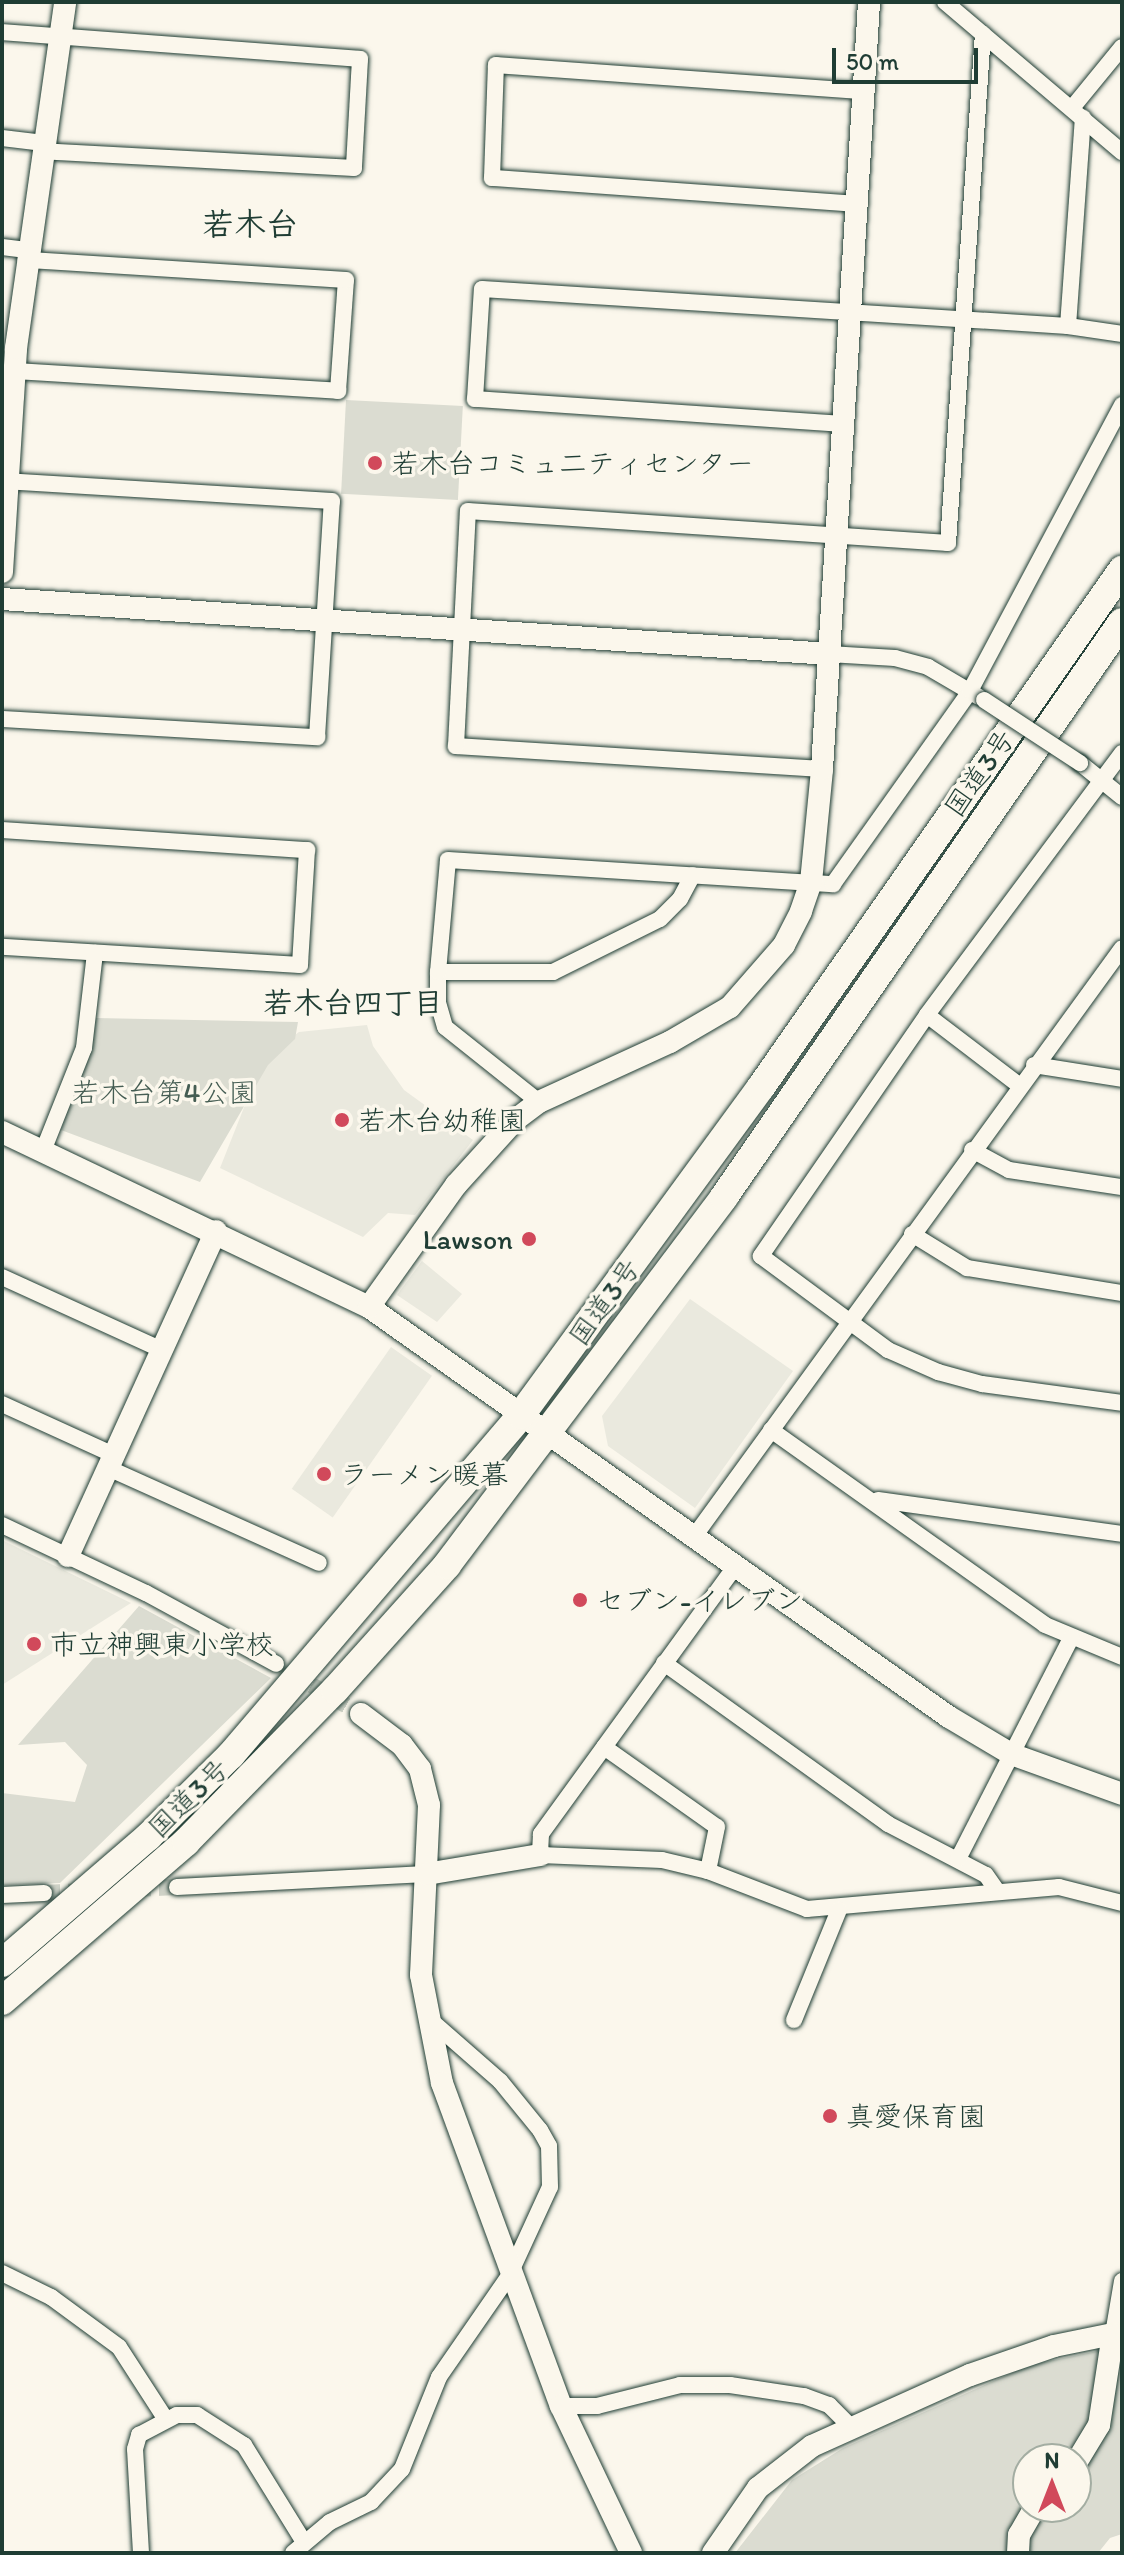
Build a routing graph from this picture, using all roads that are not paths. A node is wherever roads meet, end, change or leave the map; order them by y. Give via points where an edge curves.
1 (65, 2) edge
2 (869, 2) edge
3 (945, 2) edge
4 (2, 32) edge
5 (983, 34) junction
6 (60, 40) junction
7 (1122, 47) edge
8 (863, 91) junction
9 (1077, 113) junction
10 (2, 138) edge
11 (44, 147) junction
12 (1122, 152) edge
13 (857, 204) junction
14 (2, 247) edge
15 (27, 255) junction
16 (850, 313) junction
17 (961, 319) junction
18 (1068, 326) junction
19 (1122, 334) edge
20 (9, 348) edge
21 (15, 371) junction
22 (1122, 405) edge
23 (843, 424) junction
24 (8, 481) junction
25 (836, 537) junction
26 (1122, 570) edge
27 (2, 572) edge
28 (2, 599) edge
29 (324, 619) junction
30 (1122, 622) edge
31 (462, 627) junction
32 (829, 654) junction
33 (977, 695) junction
34 (2, 719) edge
35 (1122, 753) edge
36 (822, 769) junction
37 (1099, 780) junction
38 (1122, 797) edge
39 (2, 830) edge
40 (693, 875) junction
41 (811, 882) junction
42 (2, 947) edge
43 (1122, 948) edge
44 (95, 953) junction
45 (1114, 970) edge
46 (438, 972) junction
47 (927, 1015) junction
48 (1034, 1065) junction
49 (1122, 1079) edge
50 (1019, 1085) junction
51 (539, 1102) junction
52 (2, 1132) edge
53 (972, 1150) junction
54 (43, 1151) junction
55 (1122, 1187) edge
56 (216, 1231) junction
57 (912, 1234) junction
58 (2, 1277) edge
59 (1122, 1293) edge
60 (369, 1307) junction
61 (849, 1321) junction
62 (162, 1350) junction
63 (1122, 1403) edge
64 (2, 1404) edge
65 (521, 1415) junction
66 (771, 1430) junction
67 (549, 1434) junction
68 (111, 1461) junction
69 (874, 1500) junction
70 (2, 1525) edge
71 (696, 1534) junction
72 (1122, 1534) edge
73 (68, 1556) junction
74 (319, 1563) dead end
75 (737, 1564) junction
76 (1071, 1638) junction
77 (1122, 1657) edge
78 (664, 1663) junction
79 (276, 1664) tunnel mouth
80 (361, 1714) tunnel mouth
81 (604, 1747) junction
82 (1011, 1754) junction
83 (1122, 1794) edge
84 (540, 1855) junction
85 (958, 1859) junction
86 (708, 1871) junction
87 (426, 1874) junction
88 (177, 1887) tunnel mouth
89 (997, 1891) junction
90 (44, 1893) tunnel mouth
91 (2, 1895) edge
92 (1122, 1903) edge
93 (839, 1910) junction
94 (2, 1963) edge
95 (2, 2001) edge
96 (426, 2016) junction
97 (794, 2020) dead end
98 (2, 2273) edge
99 (509, 2276) junction
100 (1122, 2281) edge
101 (1118, 2333) edge
102 (561, 2406) junction
103 (165, 2418) junction
104 (851, 2427) junction
105 (1088, 2443) edge
106 (1026, 2523) edge
107 (298, 2548) edge
108 (141, 2553) edge
109 (631, 2553) edge
110 (713, 2553) edge
111 (1018, 2553) edge

1 - 6 street
2 - 8 street
3 - 5 street
4 - 6 street
5 - 9 street
5 - 17 street
6 - 11 street
6 - 11 street via 360,59 354,168
7 - 9 street
8 - 13 street
8 - 13 street via 496,65 492,178
9 - 12 street
9 - 18 street
10 - 11 street
11 - 15 street
13 - 16 street
14 - 15 street
15 - 20 street
15 - 21 street via 346,280 338,391
16 - 17 street
16 - 23 street
16 - 23 street via 482,289 475,399
17 - 18 street
17 - 25 street via 948,543
18 - 19 street
20 - 21 street
21 - 24 street
22 - 33 street
23 - 25 street
24 - 27 street
24 - 29 street via 332,501
25 - 31 street via 468,511
25 - 32 street
26 - 65 highway, 国道3号 via 761,1087
28 - 29 street
29 - 31 street
29 - 34 street via 317,737
30 - 67 highway, 国道3号 via 724,1197
31 - 32 street
31 - 36 street via 456,746
32 - 33 street via 895,658 928,667
32 - 36 street
33 - 37 street, bridge
33 - 41 street via 833,884
35 - 37 street
36 - 41 street
37 - 38 street
37 - 47 street
39 - 44 street via 307,850 300,965
40 - 41 street
40 - 46 street via 660,919 553,972
40 - 46 street via 448,860
41 - 51 street via 784,945 730,1007 670,1042
42 - 44 street
43 - 45 street
44 - 54 street via 84,1048
45 - 48 street
46 - 51 street via 445,1027
47 - 50 street
47 - 61 street via 761,1256
48 - 49 street
48 - 50 street
50 - 53 street
51 - 60 street via 515,1120 456,1185
52 - 54 street
53 - 55 street via 1009,1170
53 - 57 street
54 - 56 street
56 - 60 street
56 - 62 street
57 - 59 street via 967,1268
57 - 61 street
58 - 62 street
60 - 65 street
61 - 63 street via 888,1350 938,1372 982,1384
61 - 66 street
62 - 68 street
64 - 68 street
65 - 67 street
65 - 94 highway, 国道3号 via 231,1755 148,1837
66 - 69 street
66 - 71 street
67 - 71 street
67 - 95 highway, 国道3号 via 447,1565 326,1700 186,1842
68 - 73 street
68 - 74 street
69 - 72 street
69 - 76 street via 1003,1596
70 - 73 street
71 - 75 street
73 - 79 street
75 - 78 street
75 - 82 street via 949,1717
76 - 77 street
76 - 82 street
78 - 81 street
78 - 85 street via 888,1824
80 - 87 street via 402,1745 420,1769 429,1805
81 - 84 street via 541,1834
81 - 86 street via 717,1827
82 - 83 street
82 - 85 street
84 - 86 street via 618,1855
84 - 87 street
85 - 89 street via 986,1875
86 - 93 street via 807,1909
87 - 88 street
87 - 96 street via 420,1933
89 - 92 street via 1059,1887
89 - 93 street
90 - 91 street
93 - 97 street
96 - 99 street via 442,2083
96 - 99 street via 500,2081 549,2146 550,2187
98 - 103 street via 51,2297 119,2347
99 - 102 street
99 - 107 street via 439,2377 402,2469 371,2502
100 - 101 street
101 - 104 street via 1016,2358
101 - 105 street via 1099,2425
102 - 104 street via 625,2401 680,2385 730,2385 804,2396 829,2405
102 - 109 street
103 - 107 street via 197,2415 244,2445
103 - 108 street via 139,2435 135,2449
104 - 110 street via 812,2446 758,2488
106 - 111 street

